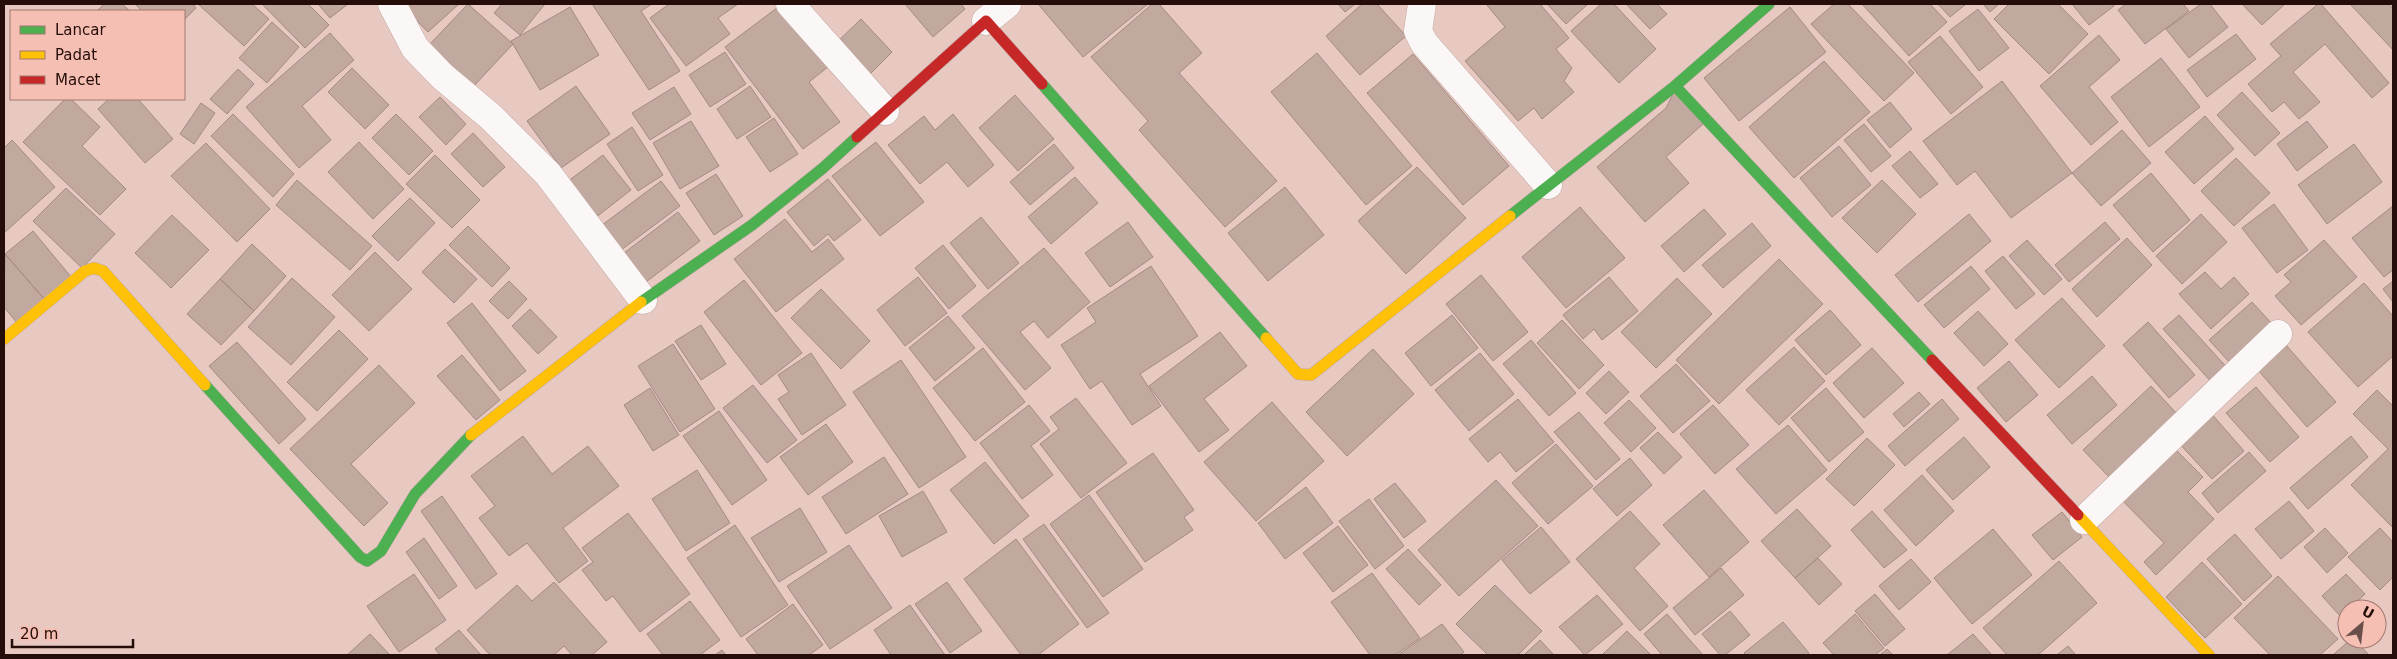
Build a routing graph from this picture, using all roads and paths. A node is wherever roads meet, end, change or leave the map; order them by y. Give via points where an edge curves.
1 (392, 4) edge
2 (790, 4) edge
3 (1007, 4) edge
4 (1422, 4) edge
5 (1769, 4) edge
6 (986, 21) junction
7 (1675, 86) junction
8 (885, 112) junction
9 (1548, 185) junction
10 (643, 300) junction
11 (2278, 334) dead end
12 (4, 338) edge
13 (2084, 520) junction
14 (2209, 655) edge

1 - 10 street via 415,48 548,174
2 - 8 street
3 - 6 street
4 - 9 street via 1418,31 1424,43
5 - 7 street
6 - 8 street
6 - 9 street via 1298,374 1304,376 1311,375
7 - 9 street
7 - 13 street
8 - 10 street via 823,168 752,225
10 - 12 street via 463,441 415,494 381,551 367,560 360,557 103,271 94,268 85,271
11 - 13 street
13 - 14 street

